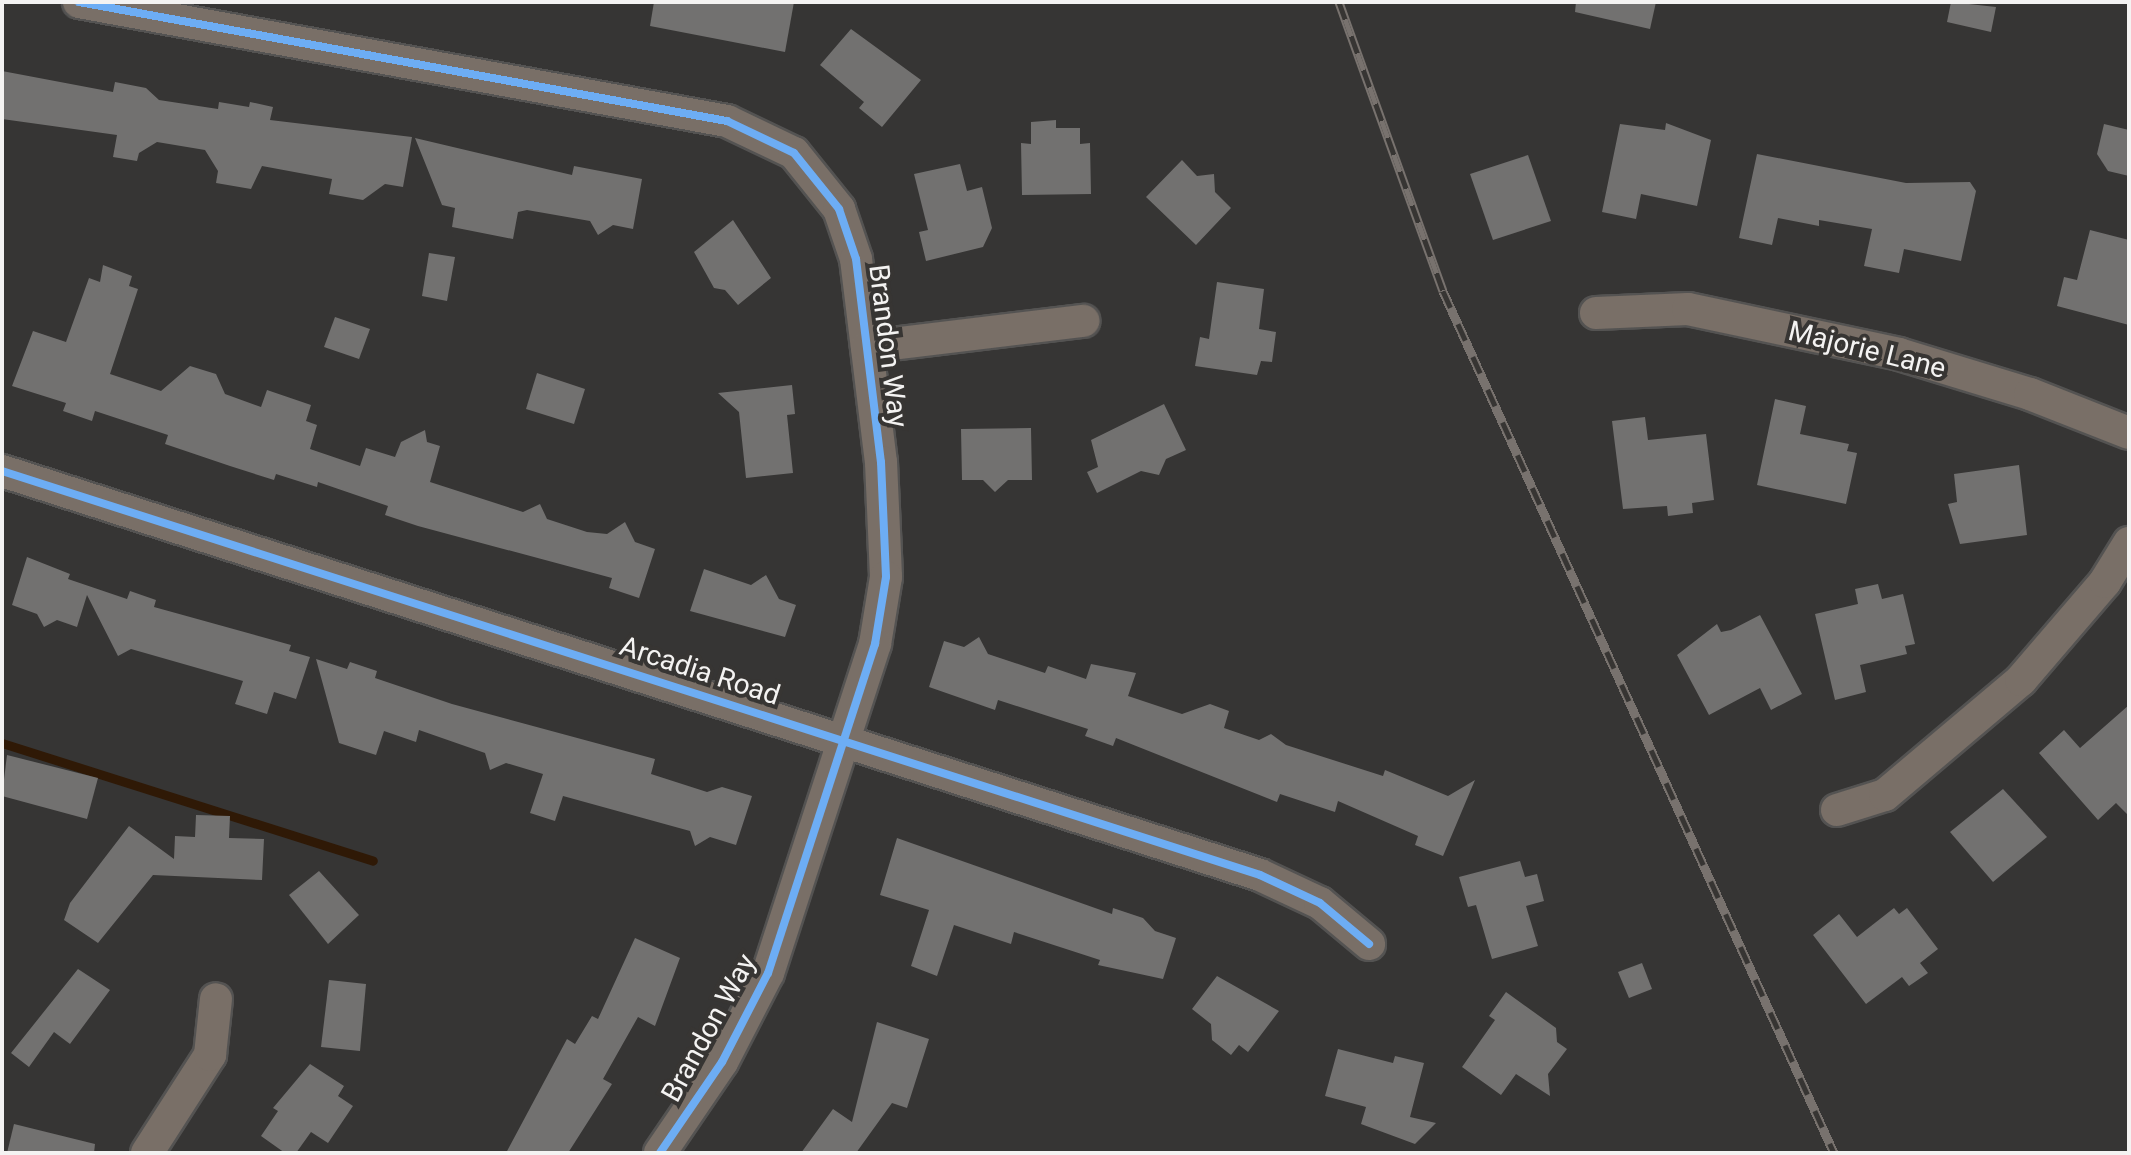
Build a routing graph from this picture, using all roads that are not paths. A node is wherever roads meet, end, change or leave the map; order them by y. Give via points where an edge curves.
1 (79, 2) edge
2 (1596, 313) dead end
3 (1083, 321) dead end
4 (867, 347) junction
5 (2129, 433) edge
6 (2, 471) edge
7 (2129, 543) edge
8 (847, 741) junction
9 (1837, 810) dead end
10 (1369, 944) dead end
11 (216, 999) dead end
12 (147, 1153) edge
13 (660, 1153) edge

1 - 4 street, Brandon Way via 761,132 794,153 839,209 856,259
2 - 5 street, Majorie Lane via 1688,309 1899,354 2030,394
3 - 4 street
4 - 8 street, Brandon Way via 886,577 875,644
6 - 8 street, Arcadia Road
7 - 9 street via 2105,582 2021,680 1885,795
8 - 10 street, Arcadia Road via 1260,875 1320,903
8 - 13 street, Brandon Way via 768,973 722,1062
11 - 12 street via 210,1055

